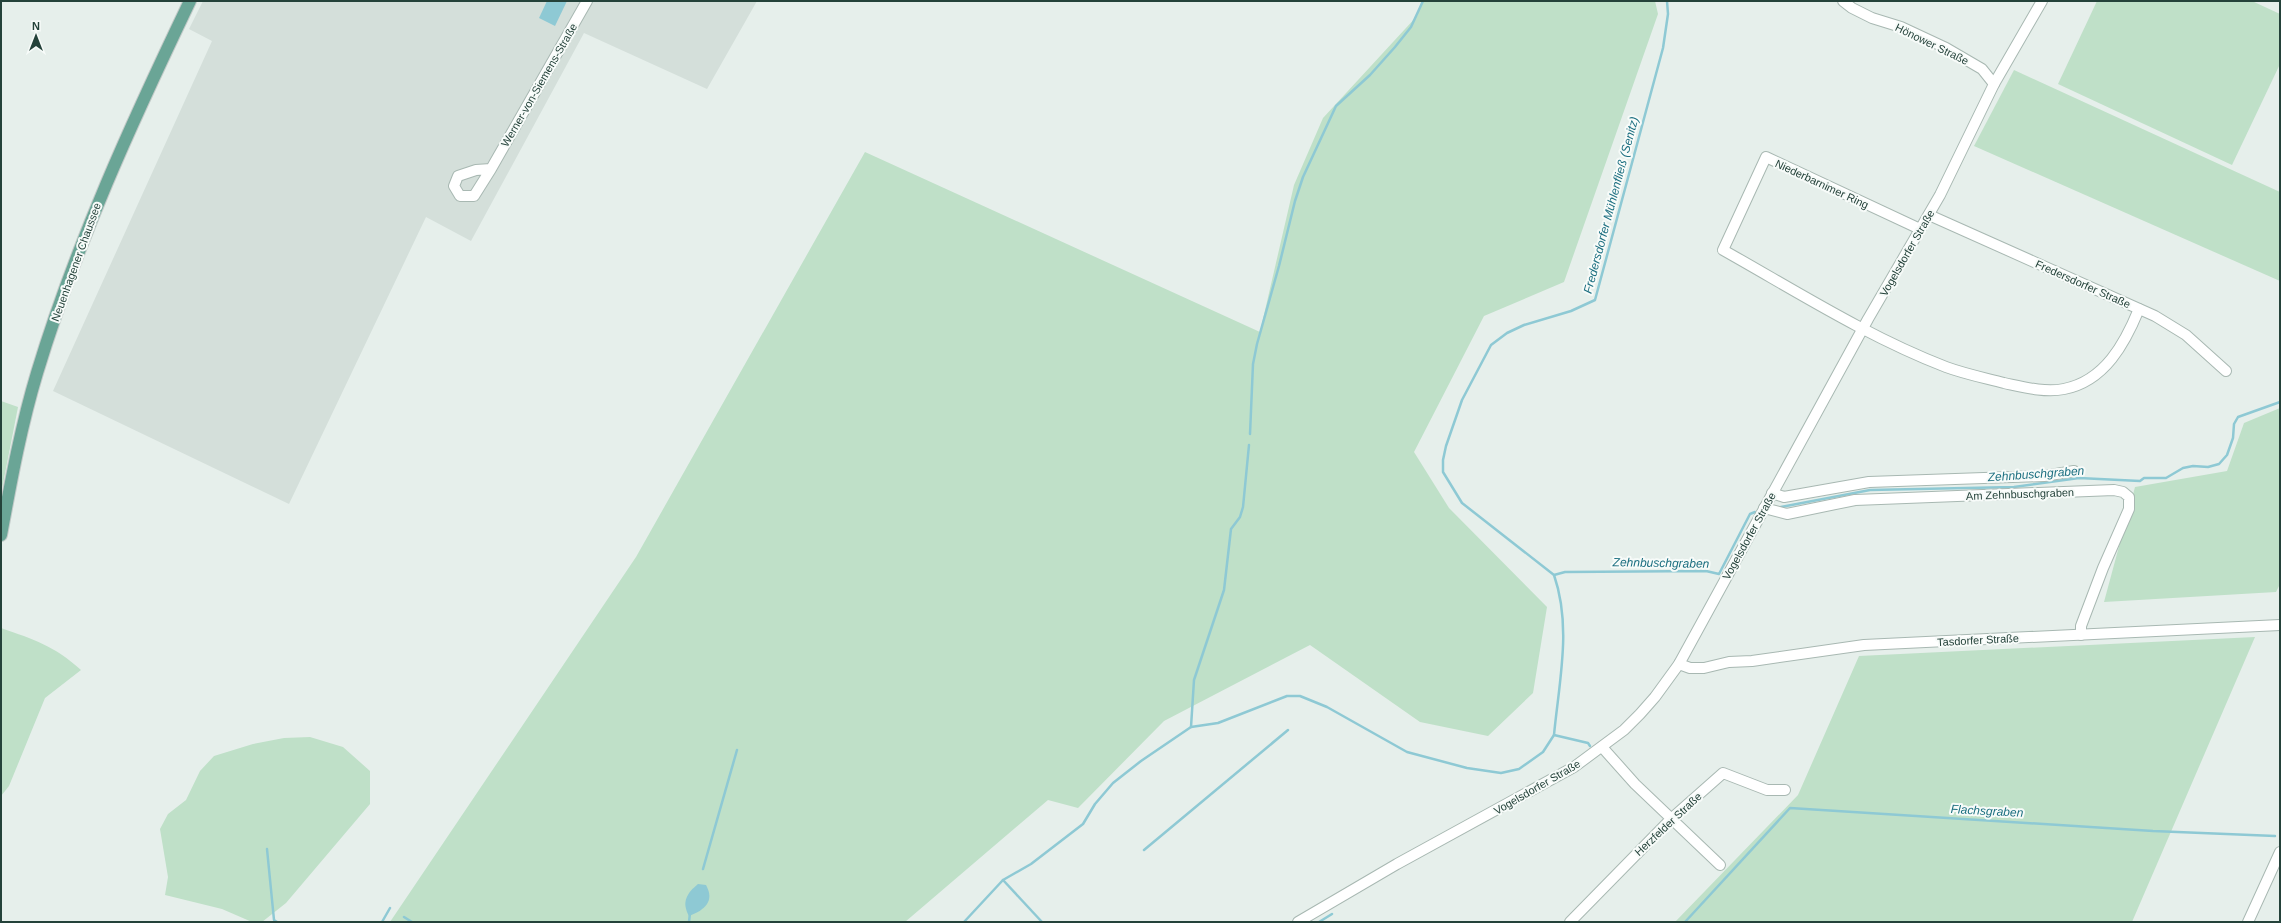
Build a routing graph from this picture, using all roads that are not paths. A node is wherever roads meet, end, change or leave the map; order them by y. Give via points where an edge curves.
1 (190, 1) edge
2 (587, 1) edge
3 (1843, 1) edge
4 (2042, 1) edge
5 (1994, 84) junction
6 (491, 169) dead end
7 (1929, 215) junction
8 (1920, 230) junction
9 (2139, 309) junction
10 (1864, 328) junction
11 (2226, 371) dead end
12 (2074, 472) dead end
13 (1772, 493) junction
14 (1764, 508) junction
15 (1, 535) edge
16 (2280, 625) edge
17 (2081, 635) junction
18 (1679, 664) junction
19 (1602, 747) junction
20 (1785, 790) dead end
21 (1671, 820) junction
22 (2280, 852) edge
23 (1720, 865) dead end
24 (1298, 922) edge
25 (1570, 922) edge
26 (2248, 922) edge

1 - 15 main road, Neuenhagener Chaussee via 118,154 86,232 37,373 22,430
2 - 6 street, Werner-von-Siemens-Straße
3 - 5 street, Hönower Straße via 1872,18 1901,27 1946,48 1982,69
4 - 5 street, Vogelsdorfer Straße
5 - 7 street, Vogelsdorfer Straße
7 - 8 street, Vogelsdorfer Straße
7 - 9 street, Fredersdorfer Straße
8 - 10 street, Vogelsdorfer Straße
8 - 10 street, Niederbarnimer Ring via 1766,158 1724,250
9 - 10 street via 2126,339 2111,361 2083,382 2064,390 2031,389 1968,374 1920,355
9 - 11 street, Fredersdorfer Straße via 2186,335
10 - 13 street, Vogelsdorfer Straße
12 - 13 street, Am Zehnbuschgraben via 2036,476 1868,482 1784,497
13 - 14 street, Vogelsdorfer Straße
14 - 17 street, Am Zehnbuschgraben via 1787,514 1855,500 2114,490 2123,492 2129,497 2129,509 2103,568 2081,626
14 - 18 street, Vogelsdorfer Straße
16 - 17 street, Tasdorfer Straße
17 - 18 street, Tasdorfer Straße via 1864,645 1729,662 1704,668 1690,668
18 - 19 street, Vogelsdorfer Straße via 1640,714
19 - 21 street
19 - 24 street, Vogelsdorfer Straße via 1555,778 1397,864
20 - 21 street, Herzfelder Straße via 1767,790 1723,774
21 - 23 street
21 - 25 street, Herzfelder Straße
22 - 26 street

